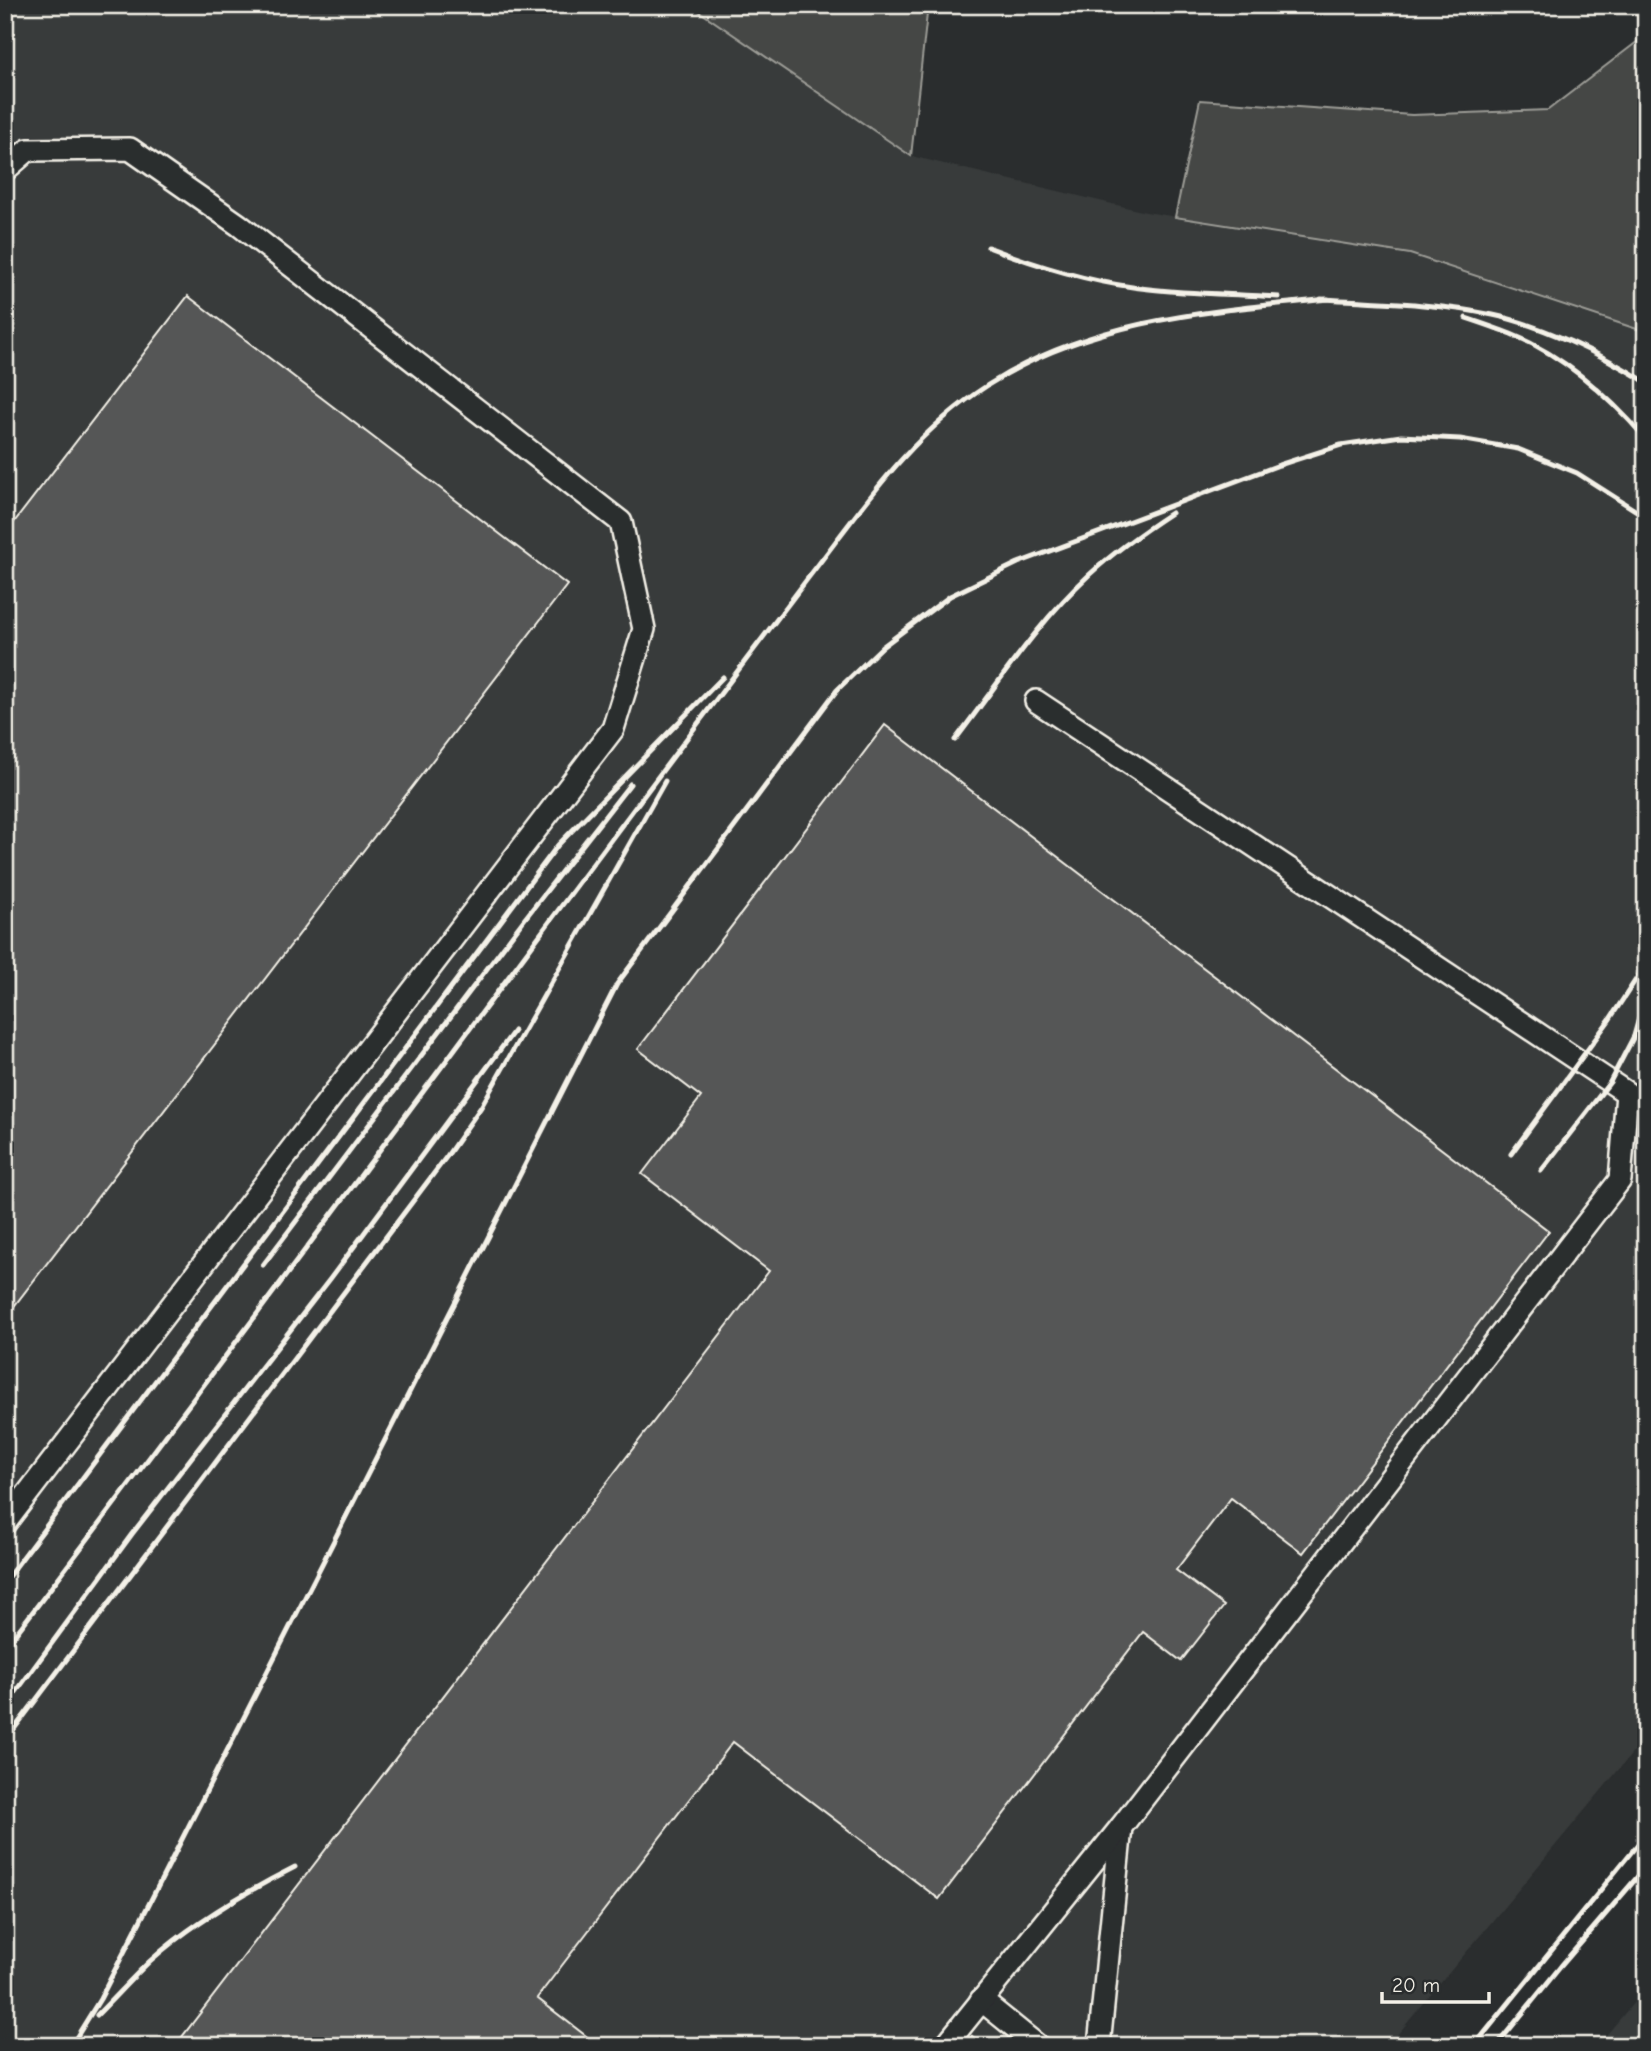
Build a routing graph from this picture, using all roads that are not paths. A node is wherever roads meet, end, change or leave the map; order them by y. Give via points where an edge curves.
1 (5, 170) edge
2 (1036, 701) dead end
3 (5, 1523) edge
4 (1121, 1827) junction
5 (981, 2000) junction
6 (946, 2046) edge
7 (1038, 2046) edge
8 (1099, 2046) edge

1 - 3 lane via 28,150 130,149 239,225 621,522 644,629 613,729
2 - 4 lane via 1627,1093 1620,1180
4 - 5 lane
4 - 8 lane
5 - 6 lane
5 - 7 lane

